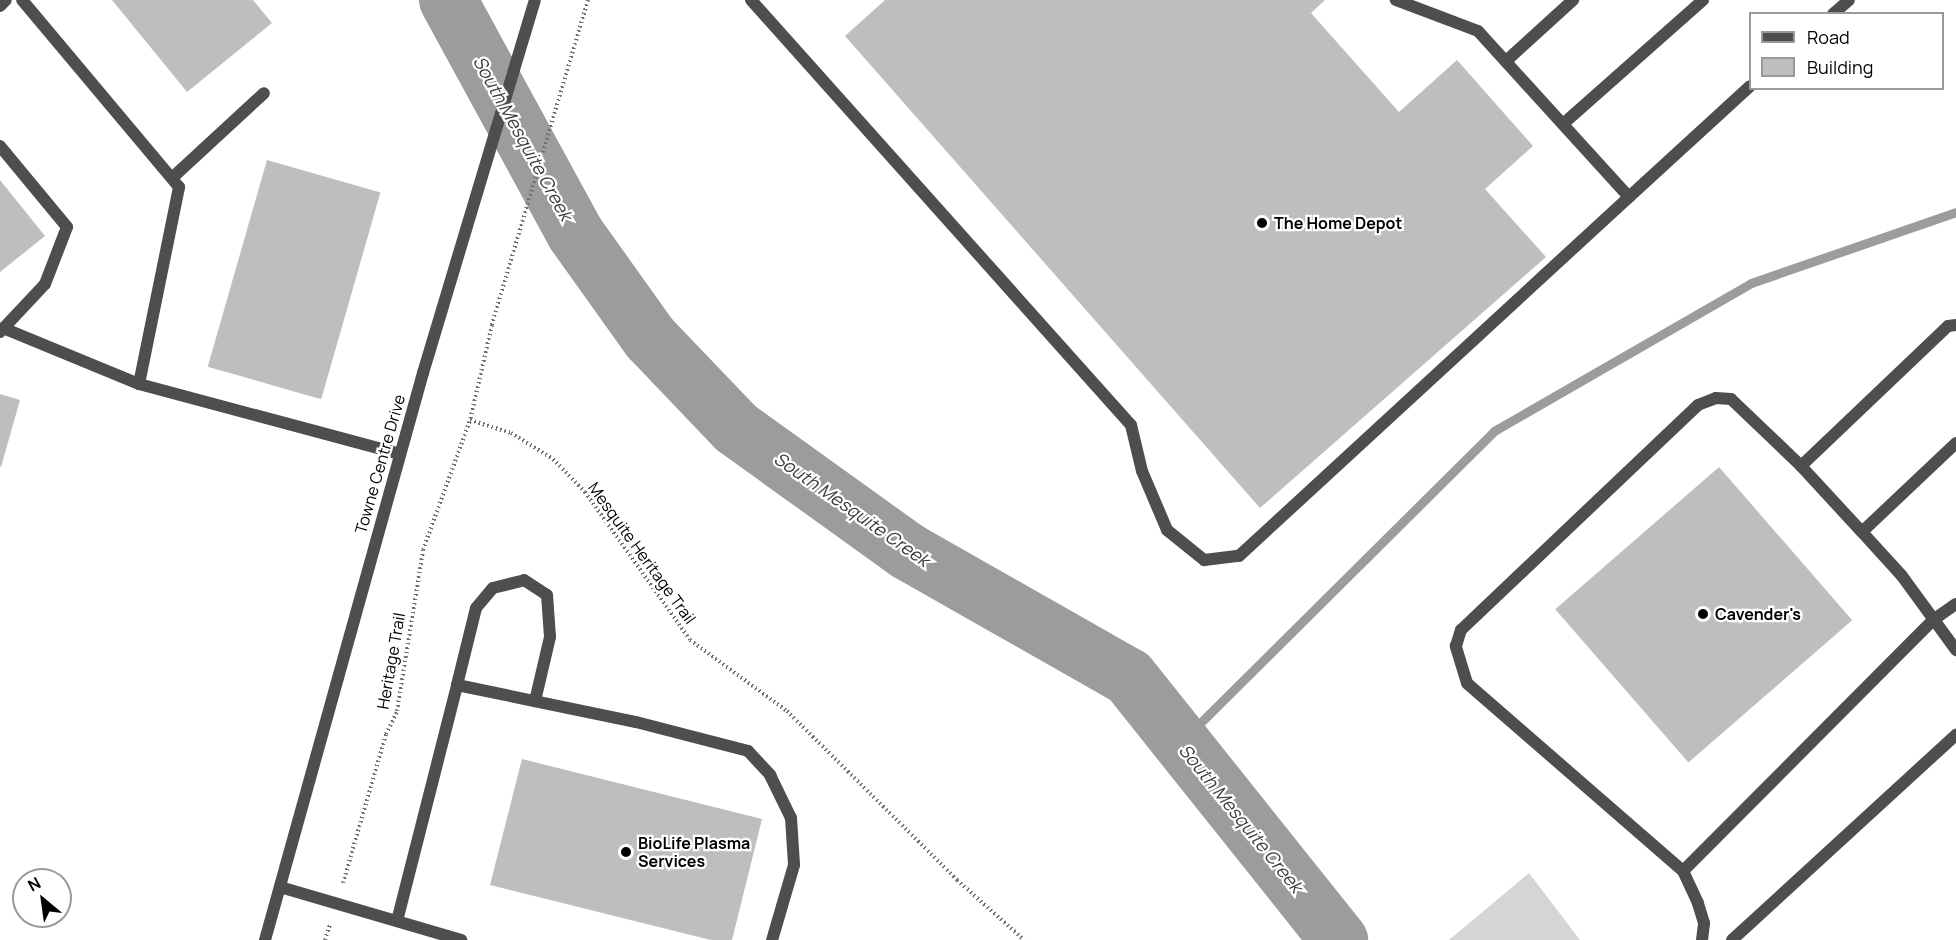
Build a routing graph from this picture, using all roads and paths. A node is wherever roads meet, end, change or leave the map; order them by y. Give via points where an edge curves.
1 (6, 0) edge
2 (22, 0) edge
3 (535, 0) edge
4 (588, 0) edge
5 (751, 0) edge
6 (1396, 0) edge
7 (1573, 0) edge
8 (1703, 0) edge
9 (1849, 0) edge
10 (0, 6) edge
11 (1835, 12) edge
12 (1506, 61) junction
13 (1749, 87) edge
14 (264, 93) dead end
15 (1563, 124) junction
16 (0, 146) edge
17 (172, 177) junction
18 (1629, 197) junction
19 (1956, 325) edge
20 (2, 330) edge
21 (139, 384) junction
22 (470, 420) junction
23 (1956, 443) edge
24 (400, 454) junction
25 (1801, 466) junction
26 (1862, 532) junction
27 (1956, 604) edge
28 (1933, 620) junction
29 (1956, 650) edge
30 (456, 685) junction
31 (535, 701) junction
32 (1956, 735) edge
33 (1683, 871) junction
34 (280, 887) junction
35 (337, 904) junction
36 (397, 921) junction
37 (265, 940) edge
38 (325, 940) edge
39 (461, 940) edge
40 (772, 940) edge
41 (1024, 940) edge
42 (1702, 940) edge
43 (1732, 940) edge

1 - 10 street
2 - 17 street
3 - 24 street, Towne Centre Drive
4 - 22 path via 492,325
5 - 18 street via 1131,425 1142,471 1167,530 1204,560 1239,556
6 - 12 street via 1478,31
7 - 12 street
8 - 15 street
9 - 11 street
12 - 15 street
13 - 18 street
14 - 17 street
15 - 18 street
16 - 20 street via 67,227 45,284
17 - 21 street via 179,187
19 - 25 street via 1948,326
20 - 21 street
21 - 24 street
22 - 35 path, Heritage Trail via 423,550 397,711 386,734
22 - 41 path, Mesquite Heritage Trail via 511,433 554,459 585,492 690,640 787,711 957,880
23 - 26 street
24 - 34 street, Towne Centre Drive
25 - 26 street
25 - 33 street via 1731,399 1716,398 1698,405 1461,630 1456,646 1458,666 1467,682
26 - 28 street via 1902,576
27 - 28 street
28 - 29 street
28 - 33 street
30 - 31 street
30 - 31 street via 476,608 494,588 524,580 547,595 550,637
30 - 36 street
31 - 40 street via 748,751 771,775 791,818 794,865
32 - 43 street
33 - 42 street via 1704,923
34 - 35 street
34 - 37 street, Towne Centre Drive
35 - 36 street
35 - 38 path, Heritage Trail
36 - 39 street

